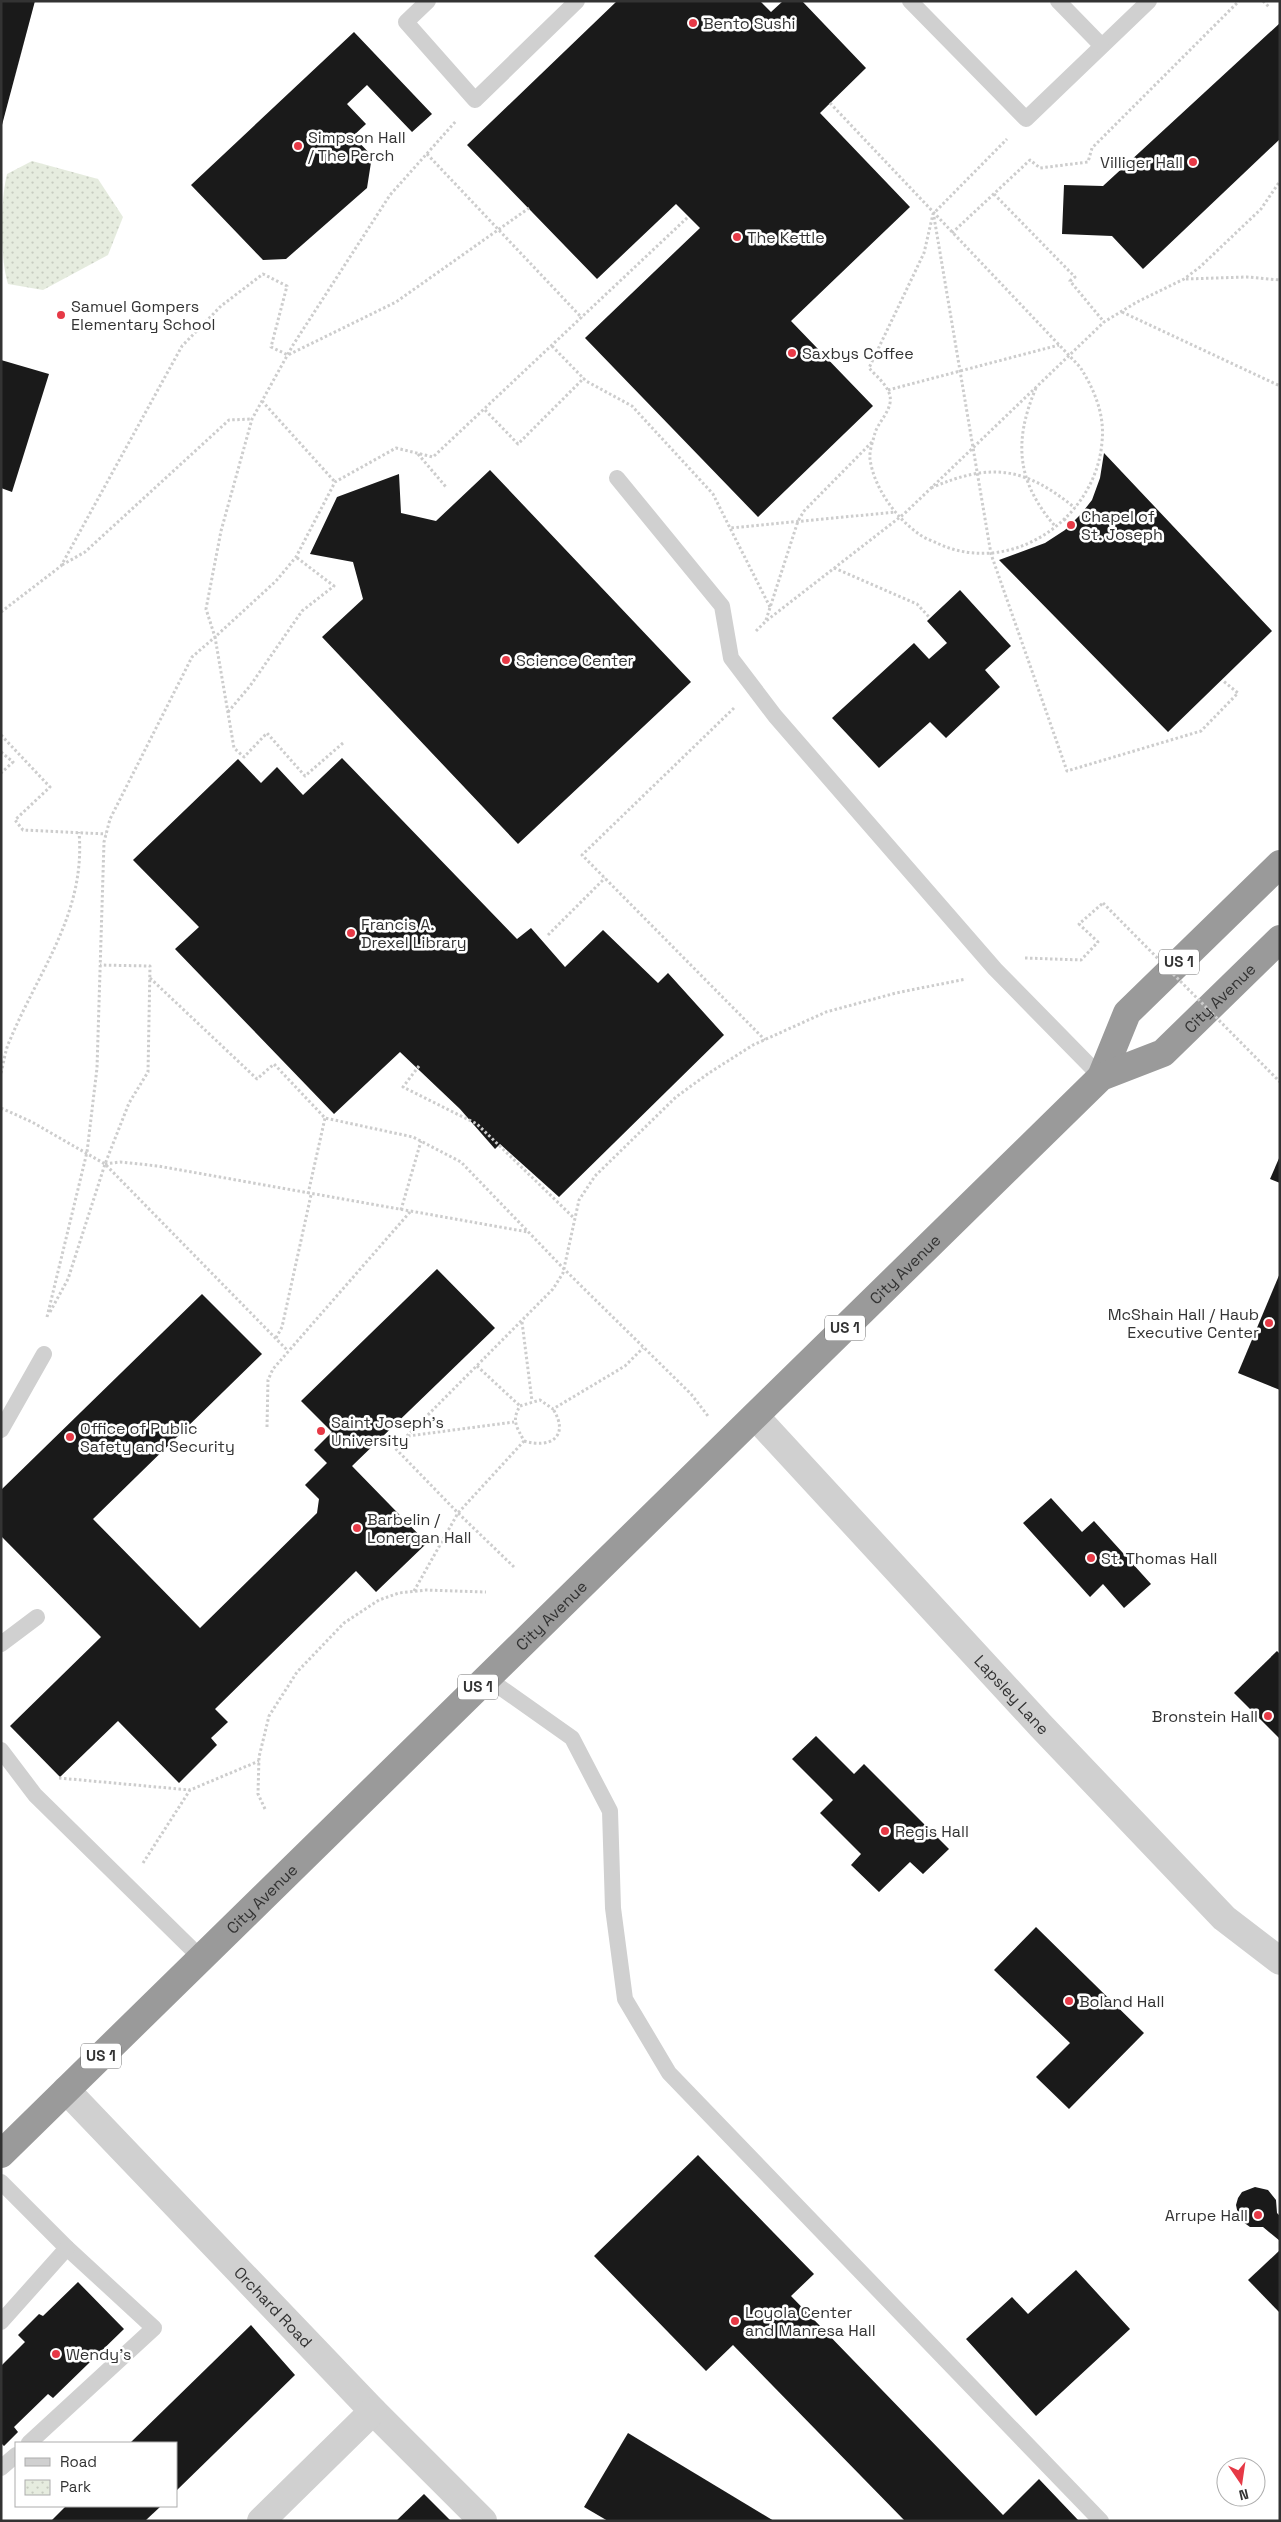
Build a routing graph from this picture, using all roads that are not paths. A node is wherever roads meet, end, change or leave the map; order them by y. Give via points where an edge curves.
1 (428, 1) edge
2 (577, 1) edge
3 (910, 1) edge
4 (1058, 1) edge
5 (1149, 1) edge
6 (1101, 45) junction
7 (617, 478) dead end
8 (1280, 864) edge
9 (1280, 939) edge
10 (1101, 1077) junction
11 (44, 1354) road end
12 (755, 1416) junction
13 (1, 1430) edge
14 (37, 1617) dead end
15 (1, 1644) edge
16 (487, 1678) junction
17 (1, 1750) edge
18 (201, 1958) junction
19 (1280, 1961) edge
20 (66, 2090) junction
21 (1, 2154) edge
22 (1, 2182) edge
23 (67, 2248) junction
24 (1, 2322) edge
25 (373, 2411) junction
26 (30, 2442) edge
27 (15, 2456) edge
28 (1, 2468) edge
29 (261, 2521) edge
30 (483, 2521) edge
31 (1101, 2521) edge

1 - 2 lane via 406,22 475,100
3 - 6 lane via 1026,119
4 - 6 lane
5 - 6 lane
7 - 10 lane via 722,606 731,658 775,716 995,969
8 - 10 highway, City Avenue / US 1 via 1127,1013
9 - 10 highway, City Avenue / US 1 via 1163,1053
10 - 12 highway, City Avenue / US 1
11 - 13 lane
12 - 16 highway, City Avenue / US 1
12 - 19 street, Lapsley Lane via 1041,1726 1224,1918
14 - 15 lane
16 - 18 highway, City Avenue / US 1
16 - 31 lane via 572,1738 610,1811 613,1908 625,1999 669,2073
17 - 18 lane via 35,1795
18 - 20 highway, City Avenue / US 1
20 - 21 highway, City Avenue / US 1
20 - 25 street, Orchard Road
22 - 23 lane
23 - 24 lane
23 - 26 lane via 154,2328
25 - 29 street
25 - 30 street, Orchard Road
27 - 28 lane

